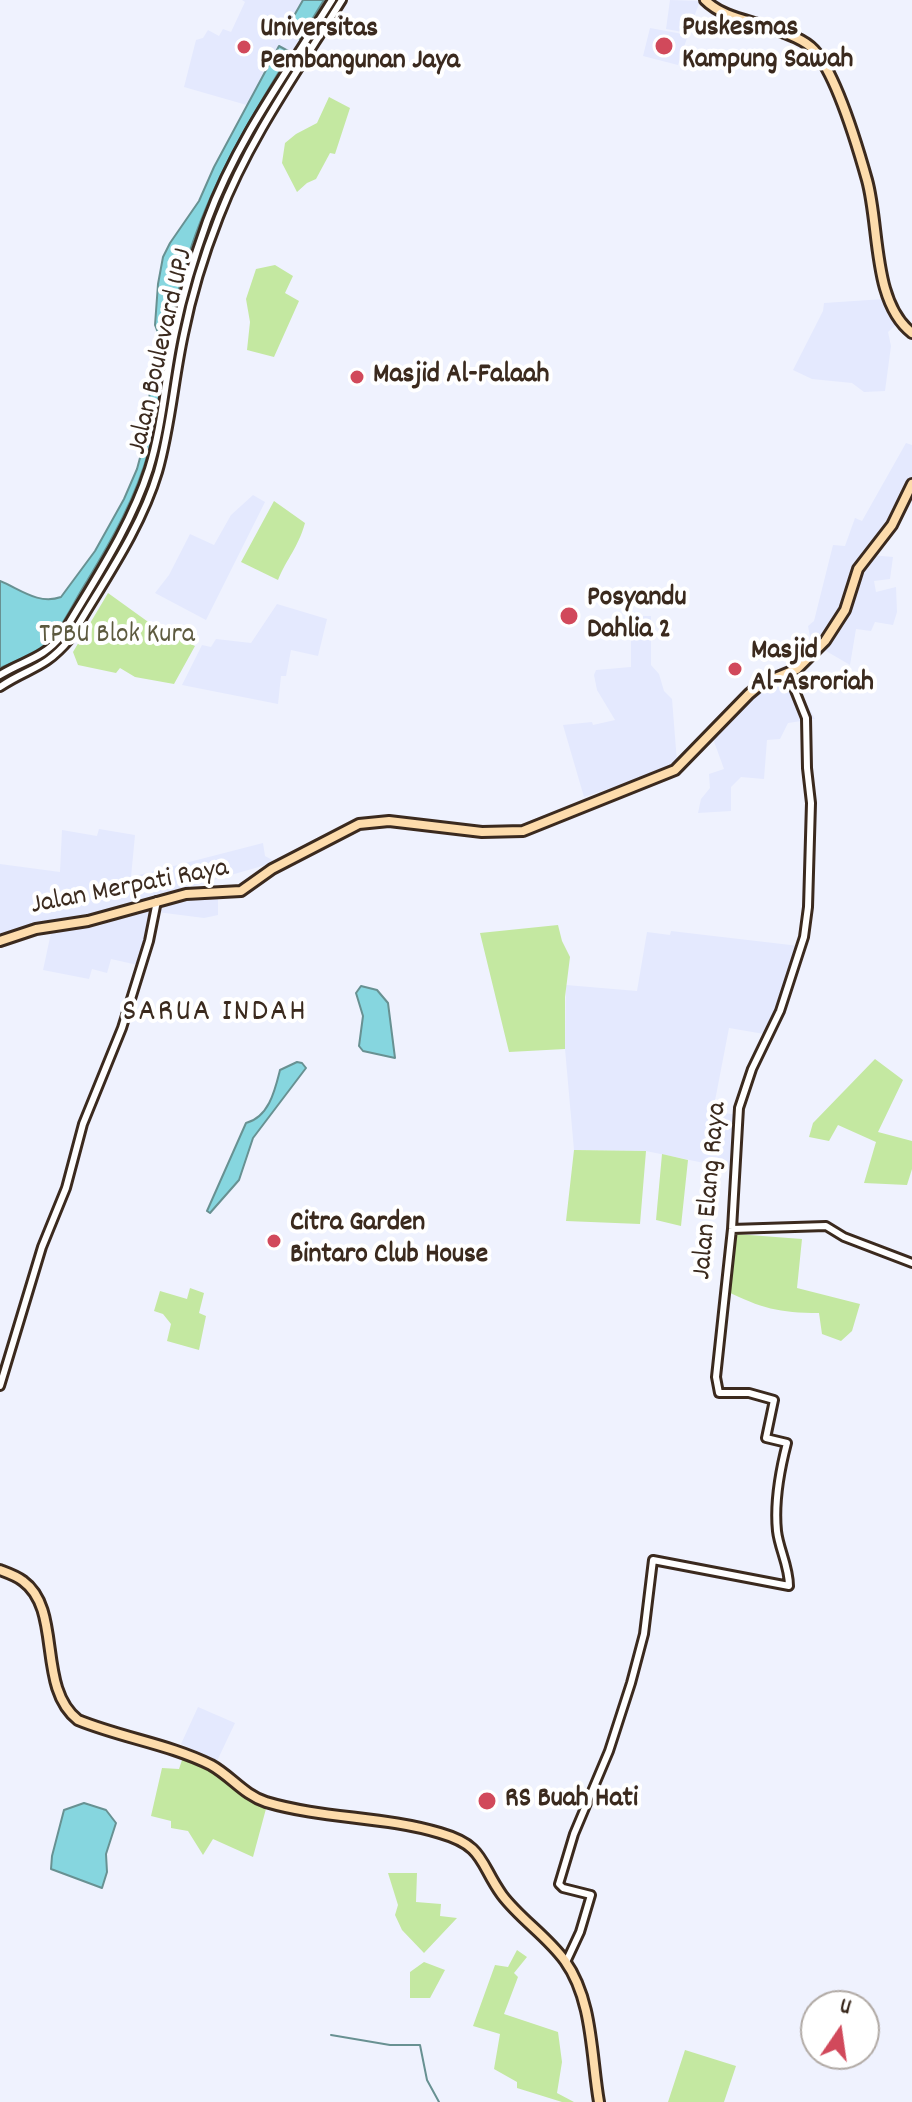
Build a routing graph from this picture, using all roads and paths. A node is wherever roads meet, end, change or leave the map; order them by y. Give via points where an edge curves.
1 (332, 0) edge
2 (342, 0) edge
3 (705, 0) edge
4 (303, 54) junction
5 (912, 333) edge
6 (912, 484) edge
7 (788, 673) junction
8 (0, 675) edge
9 (0, 687) edge
10 (157, 901) junction
11 (0, 941) edge
12 (732, 1229) junction
13 (912, 1263) edge
14 (0, 1386) edge
15 (0, 1570) edge
16 (566, 1962) junction
17 (599, 2102) edge

1 - 4 street, Jalan Boulevard UPJ
2 - 4 street, Jalan Boulevard UPJ
3 - 5 main road via 815,51 866,176 886,295 895,317
4 - 8 street, Jalan Boulevard UPJ via 250,129 209,218 184,295 157,441 138,498 62,635 41,656
4 - 9 street, Jalan Boulevard UPJ via 219,219 192,297 158,473 134,529 58,654
6 - 7 main road, Jalan Merpati Raya via 892,525 858,569 845,610 825,641
7 - 10 main road, Jalan Merpati Raya via 749,694 675,770 538,826 482,832 389,821 359,824 241,891
7 - 12 street, Jalan Elang Raya via 806,718 811,803 807,911 804,940 780,1011 742,1095
10 - 11 main road, Jalan Merpati Raya
10 - 14 street via 122,1028 83,1124
12 - 13 street via 826,1226
12 - 16 street, Jalan Elang Raya via 716,1377 719,1393 774,1400 766,1438 787,1443 777,1531 789,1586 653,1560 644,1634 631,1683 559,1884 591,1895
15 - 16 main road via 22,1580 38,1599 56,1686 76,1719 213,1766 262,1800 463,1841 477,1852 504,1897
16 - 17 main road via 584,2002

